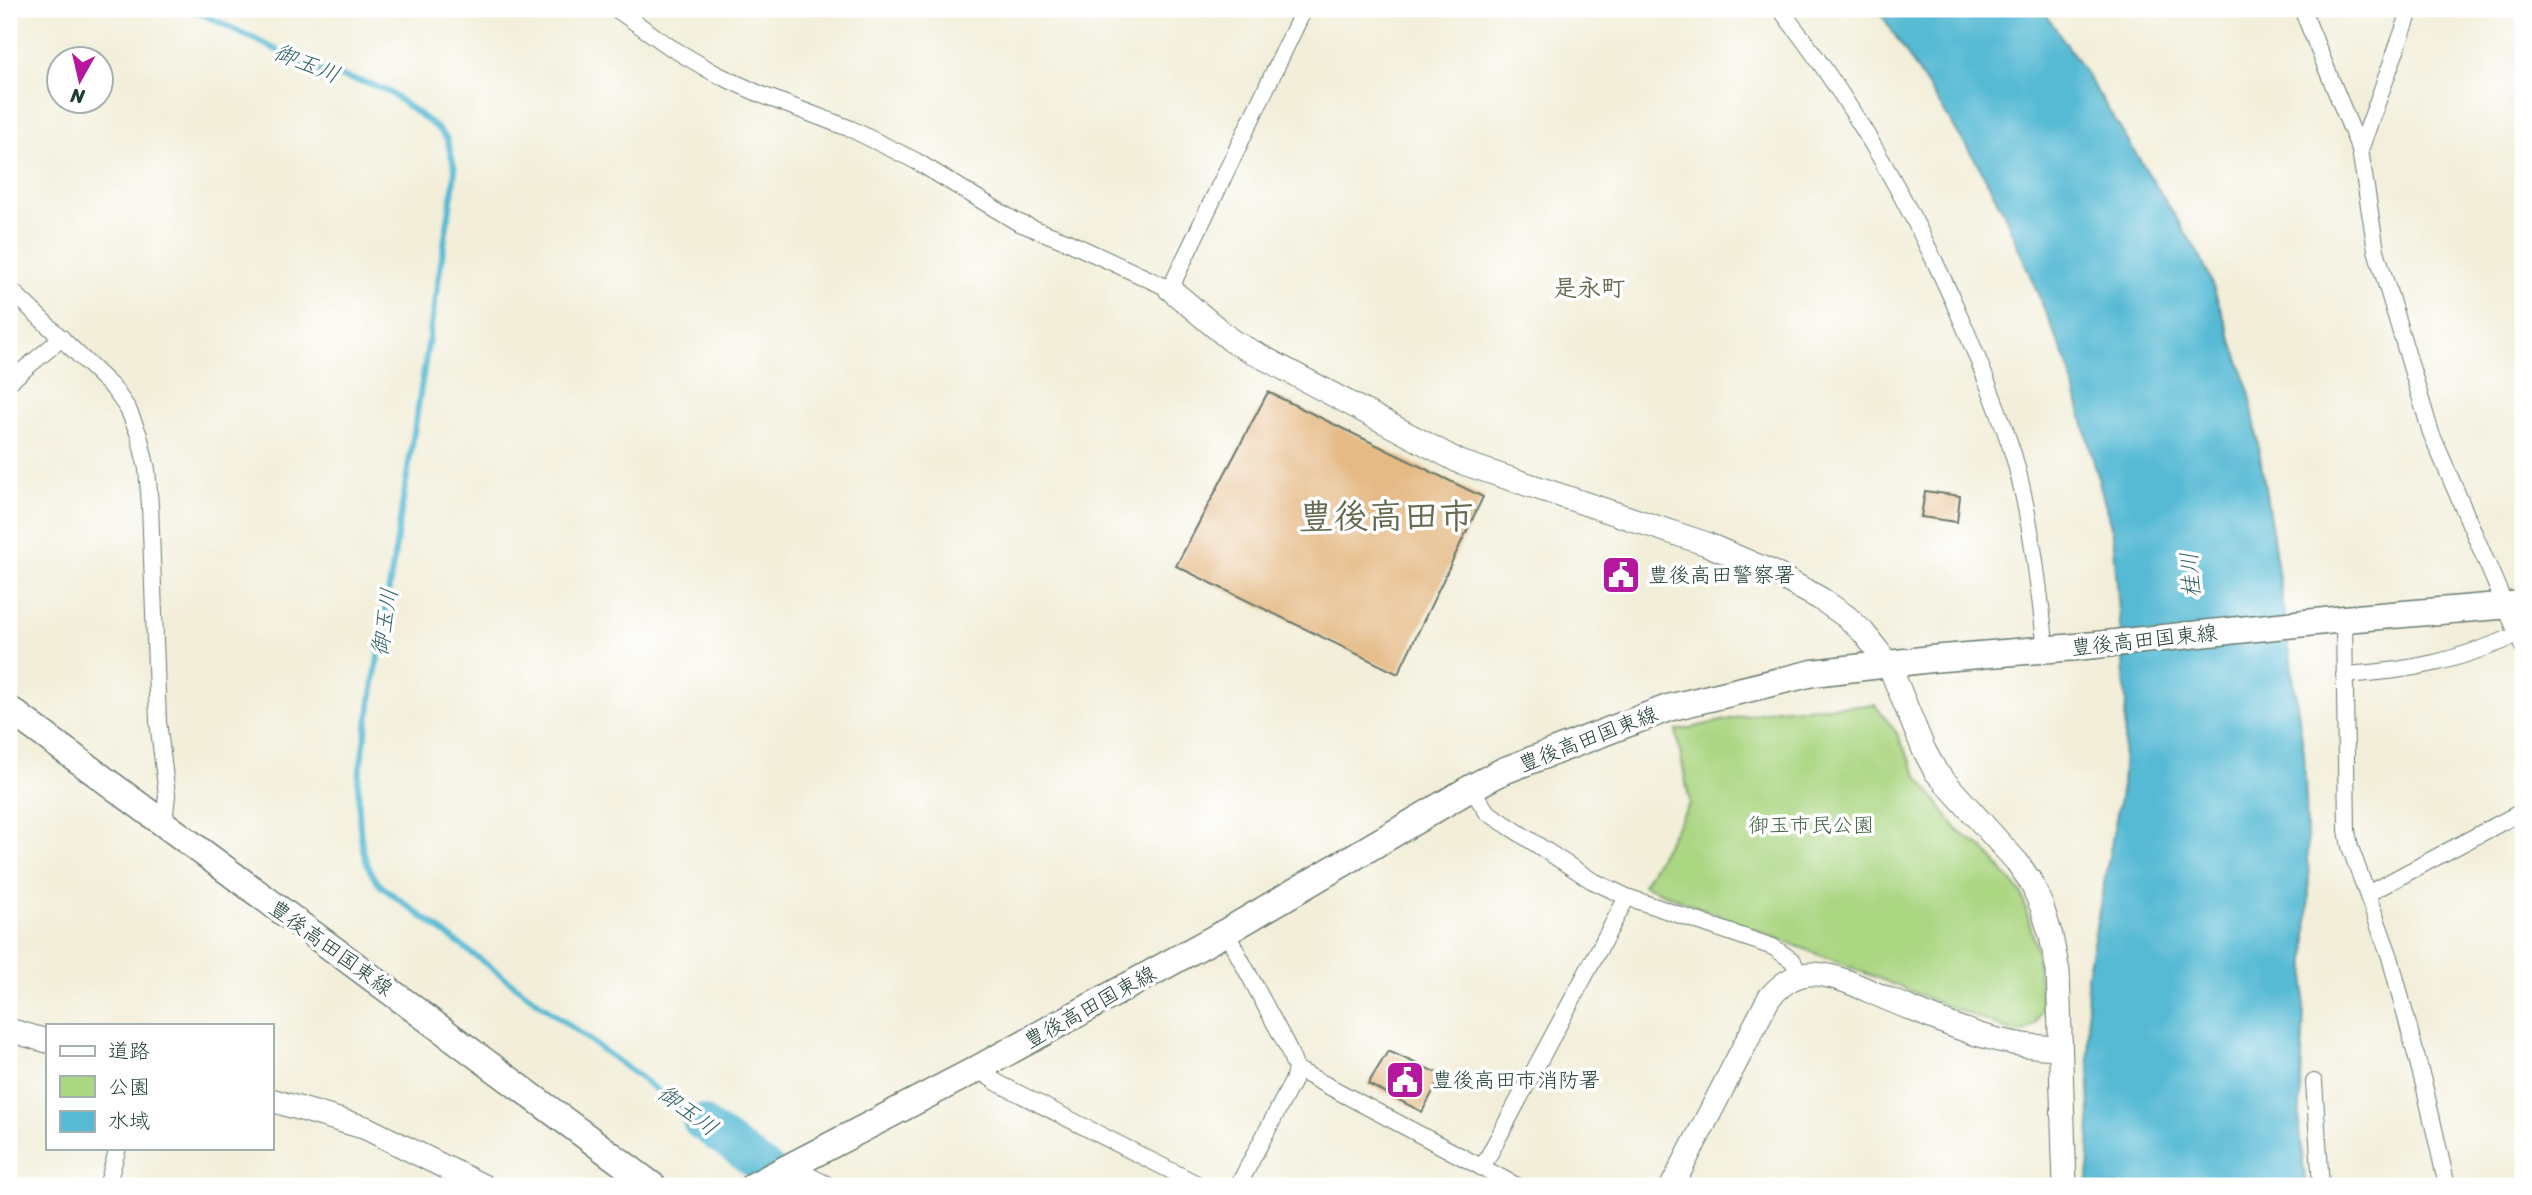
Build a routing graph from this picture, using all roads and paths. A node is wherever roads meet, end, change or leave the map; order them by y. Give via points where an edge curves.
1 (616, 9) edge
2 (1304, 9) edge
3 (1780, 9) edge
4 (2302, 9) edge
5 (2411, 9) edge
6 (2360, 150) junction
7 (9, 288) edge
8 (1170, 289) junction
9 (62, 338) junction
10 (9, 382) edge
11 (2514, 605) edge
12 (2344, 619) junction
13 (2521, 641) edge
14 (2046, 650) junction
15 (1889, 665) junction
16 (2344, 675) junction
17 (9, 709) edge
18 (1471, 788) junction
19 (2523, 811) edge
20 (164, 824) junction
21 (2369, 893) junction
22 (1627, 897) junction
23 (1226, 932) junction
24 (1799, 975) junction
25 (9, 1030) edge
26 (46, 1041) edge
27 (2059, 1048) junction
28 (976, 1069) junction
29 (1296, 1069) junction
30 (2314, 1082) dead end
31 (273, 1101) edge
32 (117, 1150) edge
33 (790, 1168) junction
34 (1482, 1168) junction
35 (759, 1184) edge
36 (107, 1186) edge
37 (483, 1186) edge
38 (653, 1186) edge
39 (830, 1186) edge
40 (1201, 1186) edge
41 (1238, 1186) edge
42 (1517, 1186) edge
43 (1672, 1186) edge
44 (2065, 1186) edge
45 (2321, 1186) edge
46 (2447, 1186) edge

1 - 8 street via 716,74 851,129 916,161 1017,222
2 - 8 street
3 - 14 street via 1837,87 1918,223 1992,391 2014,460 2036,565
4 - 6 street
5 - 6 street
6 - 11 street via 2376,250 2431,433
7 - 9 street
8 - 15 street via 1232,341 1460,462 1704,543 1781,577 1847,617
9 - 10 street
9 - 20 street via 128,409 147,469
11 - 12 main road, 豊後高田国東線
11 - 13 street
12 - 14 main road, 豊後高田国東線
12 - 16 street
13 - 16 street via 2446,662
14 - 15 main road, 豊後高田国東線
15 - 18 main road, 豊後高田国東線 via 1813,673 1668,708 1503,771
15 - 27 street via 1936,772 2031,882 2058,971
16 - 21 street via 2347,830 2354,861
17 - 20 main road, 豊後高田国東線
18 - 22 street via 1487,812 1591,880
18 - 23 main road, 豊後高田国東線
19 - 21 street
20 - 38 main road, 豊後高田国東線
21 - 46 street via 2405,1009
22 - 24 street via 1773,947 1793,961
22 - 34 street
23 - 28 main road, 豊後高田国東線
23 - 29 street
24 - 27 street via 1840,979 2002,1043
24 - 43 street via 1769,998
25 - 26 street
27 - 44 street
28 - 33 main road, 豊後高田国東線
28 - 40 street
29 - 34 street
29 - 41 street
30 - 45 street
31 - 37 street via 366,1128
32 - 36 street
33 - 35 main road, 豊後高田国東線
33 - 39 street
34 - 42 street

